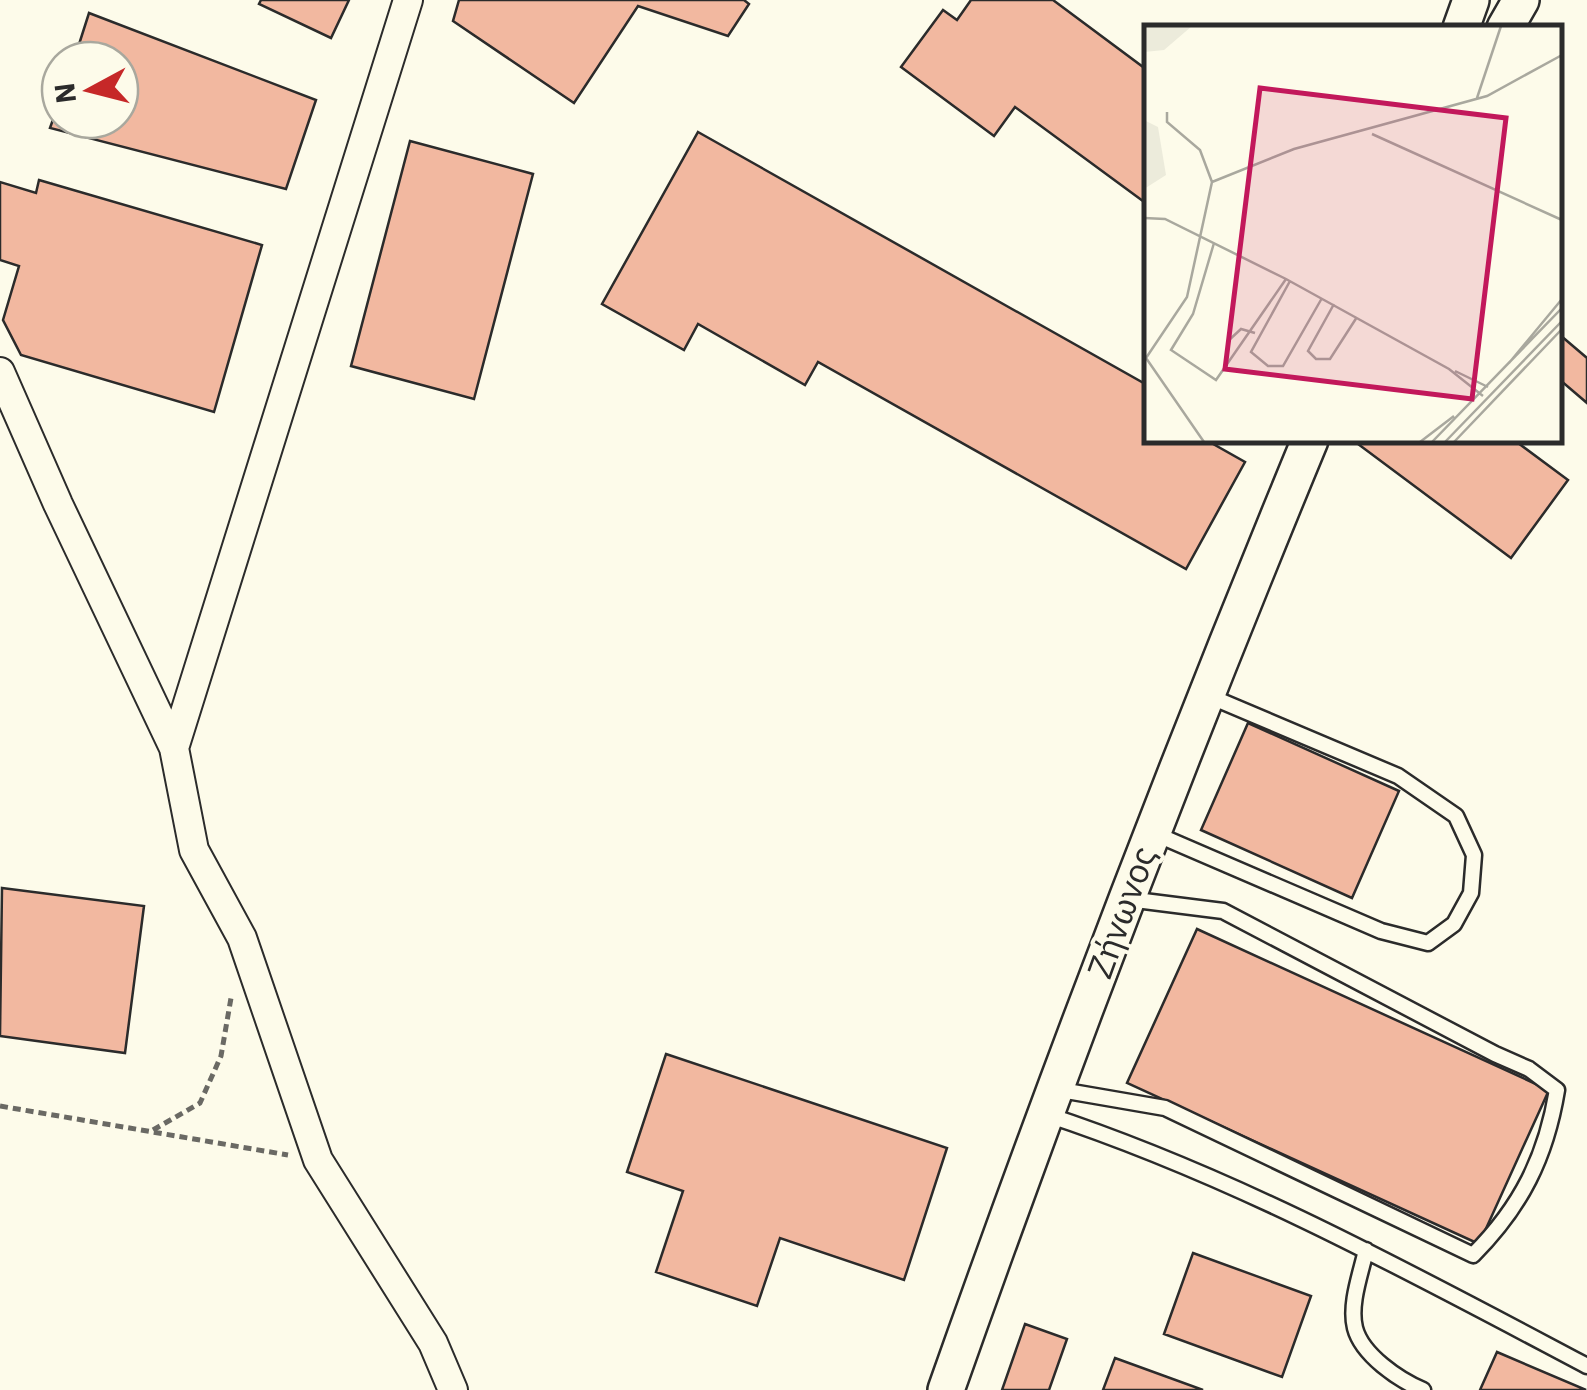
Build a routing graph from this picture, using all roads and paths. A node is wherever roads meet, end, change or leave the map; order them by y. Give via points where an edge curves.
1 (408, 0) edge
2 (1470, 0) edge
3 (1521, 0) edge
4 (1462, 25) edge
5 (1507, 25) edge
6 (0, 372) edge
7 (1309, 442) edge
8 (1205, 694) junction
9 (174, 748) junction
10 (1150, 832) junction
11 (1127, 899) junction
12 (233, 988) dead end
13 (1049, 1101) junction
14 (0, 1106) edge
15 (150, 1131) junction
16 (318, 1160) junction
17 (1366, 1250) junction
18 (1587, 1366) edge
19 (453, 1390) edge
20 (946, 1390) edge
21 (1423, 1390) edge

1 - 9 street
2 - 4 street
3 - 5 street
6 - 9 street
7 - 8 street, Ζήνωνος
8 - 10 street, Ζήνωνος
8 - 10 lane via 1398,776 1456,816 1474,855 1471,893 1454,924 1428,943 1381,931
9 - 16 street via 194,850 242,938
10 - 11 street, Ζήνωνος
11 - 13 street, Ζήνωνος
11 - 13 lane via 1224,911 1529,1069 1557,1090 1542,1156 1512,1212 1473,1255 1165,1108
12 - 15 path via 221,1056 200,1103
13 - 17 lane
13 - 20 street, Ζήνωνος
14 - 15 path
15 - 16 path
16 - 19 street via 433,1343
17 - 18 lane
17 - 21 lane via 1356,1330 1398,1379

